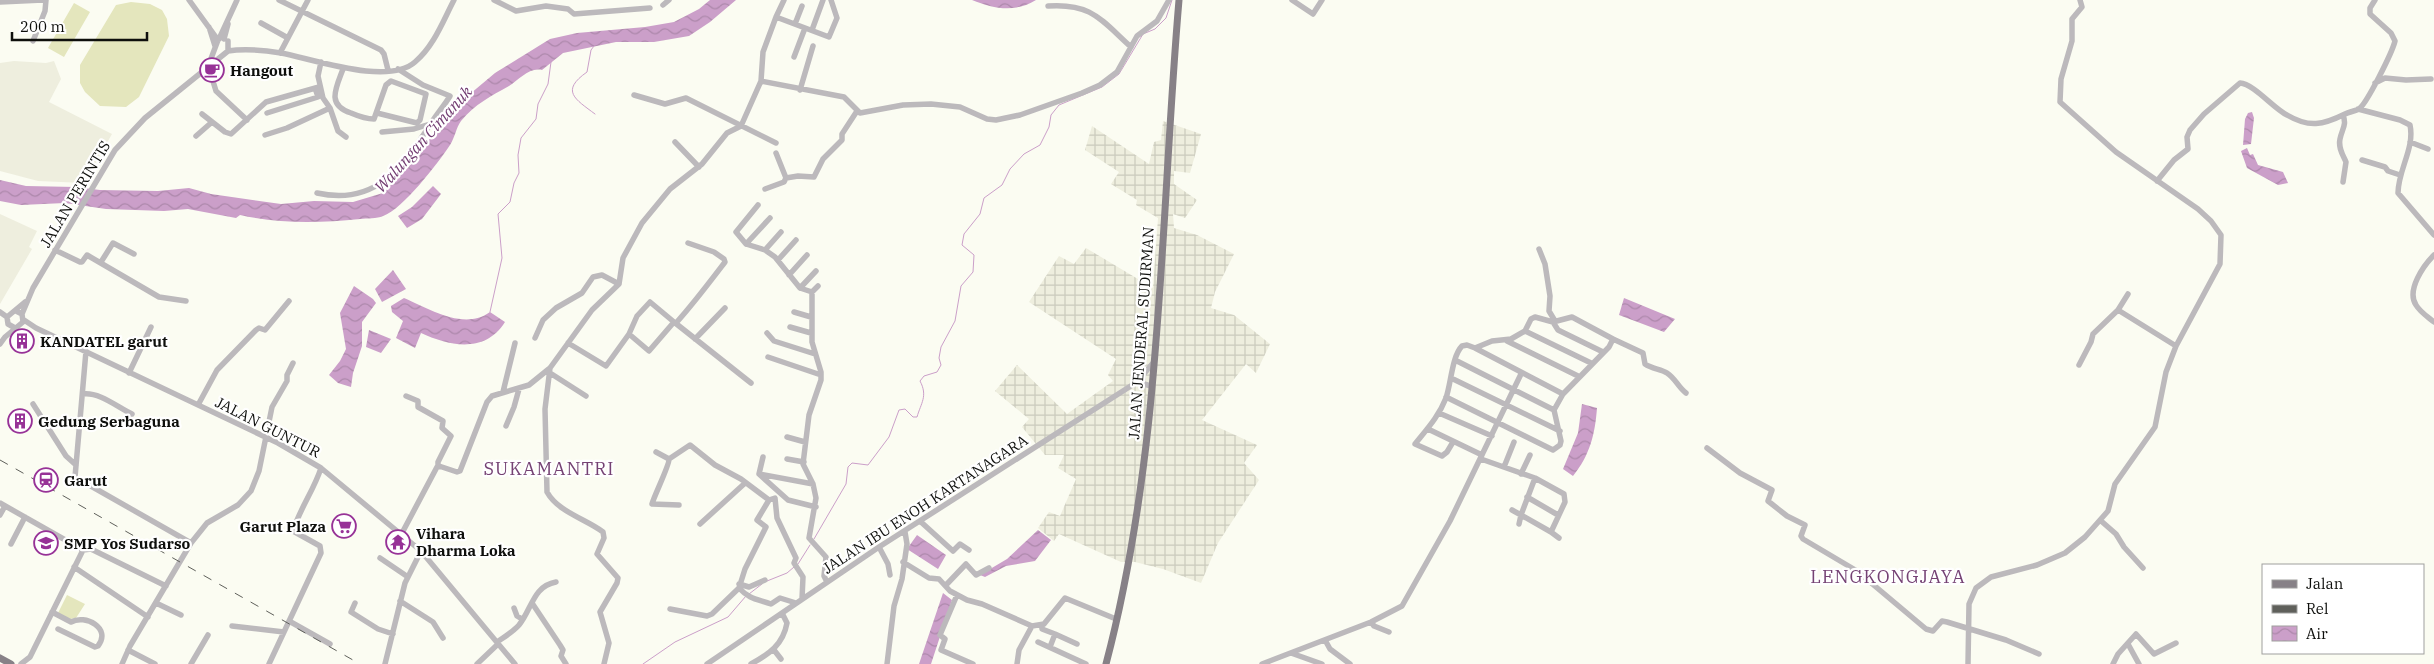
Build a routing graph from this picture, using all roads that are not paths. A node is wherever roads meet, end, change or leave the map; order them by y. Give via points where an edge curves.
1 (45, 0) edge
2 (189, 0) edge
3 (237, 0) edge
4 (279, 0) edge
5 (308, 0) edge
6 (454, 0) edge
7 (494, 0) edge
8 (669, 0) edge
9 (784, 0) edge
10 (823, 0) edge
11 (831, 0) edge
12 (1169, 0) edge
13 (1179, 0) edge
14 (1292, 0) edge
15 (1322, 0) edge
16 (2080, 0) edge
17 (2374, 0) edge
18 (0, 2) edge
19 (802, 3) edge
20 (663, 5) dead end
21 (1048, 6) dead end
22 (650, 8) dead end
23 (302, 11) junction
24 (776, 17) junction
25 (260, 23) dead end
26 (795, 24) junction
27 (209, 27) junction
28 (805, 28) junction
29 (812, 30) junction
30 (288, 38) junction
31 (223, 40) junction
32 (34, 41) dead end
33 (813, 46) dead end
34 (215, 47) junction
35 (1131, 47) junction
36 (246, 48) junction
37 (226, 52) junction
38 (280, 53) junction
39 (794, 57) dead end
40 (321, 62) junction
41 (209, 65) junction
42 (342, 69) junction
43 (397, 69) junction
44 (388, 70) junction
45 (2431, 79) dead end
46 (395, 81) junction
47 (761, 81) junction
48 (2375, 84) junction
49 (317, 88) junction
50 (800, 90) junction
51 (634, 95) dead end
52 (330, 108) junction
53 (2358, 109) junction
54 (857, 111) junction
55 (267, 113) dead end
56 (377, 113) junction
57 (202, 114) dead end
58 (2343, 115) junction
59 (247, 120) junction
60 (212, 122) junction
61 (430, 124) junction
62 (741, 126) junction
63 (382, 132) dead end
64 (264, 135) dead end
65 (196, 136) dead end
66 (346, 137) dead end
67 (675, 142) dead end
68 (2410, 142) junction
69 (776, 143) dead end
70 (2428, 148) dead end
71 (776, 154) dead end
72 (2362, 160) dead end
73 (699, 167) junction
74 (2400, 175) junction
75 (786, 178) junction
76 (2157, 181) junction
77 (2343, 182) dead end
78 (765, 189) dead end
79 (317, 193) dead end
80 (758, 204) dead end
81 (770, 218) dead end
82 (781, 232) dead end
83 (2434, 234) edge
84 (796, 240) dead end
85 (688, 243) dead end
86 (746, 244) junction
87 (1538, 249) dead end
88 (55, 250) junction
89 (765, 250) junction
90 (134, 254) dead end
91 (807, 255) dead end
92 (2434, 255) edge
93 (778, 260) junction
94 (101, 262) junction
95 (816, 272) dead end
96 (789, 275) junction
97 (618, 284) junction
98 (818, 286) dead end
99 (800, 288) junction
100 (812, 292) junction
101 (2128, 294) dead end
102 (26, 300) junction
103 (186, 301) dead end
104 (289, 301) dead end
105 (725, 308) dead end
106 (2118, 310) junction
107 (16, 311) junction
108 (0, 312) edge
109 (794, 312) dead end
110 (7, 317) junction
111 (811, 317) junction
112 (23, 320) junction
113 (1554, 322) junction
114 (2434, 322) edge
115 (675, 323) junction
116 (8, 324) junction
117 (15, 328) junction
118 (151, 328) dead end
119 (790, 328) dead end
120 (1525, 331) junction
121 (767, 333) dead end
122 (811, 333) junction
123 (629, 334) junction
124 (5, 337) junction
125 (535, 338) dead end
126 (695, 339) junction
127 (1613, 339) junction
128 (1507, 341) junction
129 (515, 343) dead end
130 (568, 343) junction
131 (0, 344) edge
132 (2176, 346) junction
133 (1474, 348) junction
134 (86, 351) junction
135 (1603, 352) junction
136 (815, 354) junction
137 (768, 357) dead end
138 (1455, 360) junction
139 (293, 363) dead end
140 (1153, 363) junction
141 (1591, 363) junction
142 (2079, 365) dead end
143 (550, 371) junction
144 (129, 373) junction
145 (1521, 374) junction
146 (821, 375) junction
147 (1578, 376) junction
148 (1451, 378) junction
149 (1137, 382) junction
150 (751, 383) dead end
151 (1151, 386) junction
152 (519, 389) junction
153 (1514, 389) junction
154 (503, 392) junction
155 (1686, 393) dead end
156 (83, 394) junction
157 (1563, 394) junction
158 (406, 396) dead end
159 (586, 396) dead end
160 (1446, 397) junction
161 (33, 404) dead end
162 (1507, 404) junction
163 (198, 405) junction
164 (1554, 410) junction
165 (1439, 413) junction
166 (132, 414) dead end
167 (1498, 422) junction
168 (506, 426) dead end
169 (1428, 429) junction
170 (1560, 431) junction
171 (1492, 436) junction
172 (787, 437) dead end
173 (267, 439) junction
174 (805, 442) junction
175 (1453, 442) junction
176 (1514, 442) dead end
177 (1707, 448) dead end
178 (656, 452) dead end
179 (1530, 455) dead end
180 (764, 457) dead end
181 (1482, 457) junction
182 (669, 459) junction
183 (787, 459) dead end
184 (804, 462) junction
185 (76, 465) junction
186 (438, 467) junction
187 (1504, 467) junction
188 (321, 468) junction
189 (759, 474) junction
190 (1521, 474) junction
191 (1535, 478) junction
192 (744, 484) junction
193 (813, 484) junction
194 (1527, 497) junction
195 (769, 500) junction
196 (3, 505) edge
197 (679, 506) dead end
198 (816, 507) junction
199 (1512, 510) dead end
200 (0, 515) edge
201 (1521, 515) junction
202 (1558, 515) junction
203 (25, 517) junction
204 (2100, 520) junction
205 (921, 522) junction
206 (700, 524) dead end
207 (1518, 524) dead end
208 (905, 532) junction
209 (1551, 532) junction
210 (401, 535) junction
211 (1559, 538) dead end
212 (191, 543) junction
213 (11, 544) dead end
214 (879, 547) junction
215 (83, 550) junction
216 (968, 550) dead end
217 (421, 552) junction
218 (380, 558) dead end
219 (903, 562) junction
220 (74, 567) junction
221 (989, 568) dead end
222 (2143, 568) dead end
223 (890, 575) dead end
224 (408, 576) junction
225 (765, 580) dead end
226 (556, 582) dead end
227 (827, 582) junction
228 (946, 585) junction
229 (166, 586) junction
230 (739, 586) junction
231 (957, 596) junction
232 (400, 601) junction
233 (799, 601) junction
234 (156, 603) junction
235 (356, 603) dead end
236 (532, 603) junction
237 (514, 608) dead end
238 (670, 609) dead end
239 (52, 612) junction
240 (782, 613) junction
241 (181, 615) dead end
242 (148, 617) junction
243 (522, 619) junction
244 (1116, 619) junction
245 (289, 621) junction
246 (71, 622) junction
247 (1371, 622) junction
248 (232, 626) dead end
249 (1032, 626) junction
250 (1042, 626) junction
251 (58, 629) dead end
252 (1967, 629) junction
253 (66, 632) junction
254 (284, 632) junction
255 (1389, 632) dead end
256 (393, 634) junction
257 (1055, 634) junction
258 (208, 635) dead end
259 (443, 638) dead end
260 (1325, 640) junction
261 (1038, 642) dead end
262 (2176, 642) dead end
263 (498, 643) junction
264 (330, 644) dead end
265 (1077, 644) dead end
266 (2128, 644) junction
267 (1050, 646) junction
268 (128, 650) junction
269 (774, 650) junction
270 (1291, 653) junction
271 (2039, 654) dead end
272 (30, 657) junction
273 (0, 658) edge
274 (781, 660) dead end
275 (11, 664) edge
276 (21, 664) edge
277 (29, 664) edge
278 (122, 664) edge
279 (155, 664) edge
280 (191, 664) edge
281 (269, 664) edge
282 (385, 664) edge
283 (478, 664) edge
284 (515, 664) edge
285 (566, 664) edge
286 (604, 664) edge
287 (707, 664) edge
288 (751, 664) edge
289 (887, 664) edge
290 (973, 664) edge
291 (1017, 664) edge
292 (1086, 664) edge
293 (1106, 664) edge
294 (1262, 664) edge
295 (1322, 664) edge
296 (1350, 664) edge
297 (1968, 664) edge
298 (2113, 664) edge
299 (2139, 664) edge

1 - 18 street
1 - 32 street via 45,11
2 - 27 street
3 - 31 street
4 - 23 street
5 - 23 street
6 - 43 street via 427,48 415,62
7 - 22 street via 520,12 546,6 568,9 574,14
8 - 20 street
9 - 24 street
10 - 29 street
11 - 29 street via 837,18 831,35
12 - 35 street via 1157,22 1137,36
13 - 140 main road, JALAN JENDERAL SUDIRMAN
14 - 15 street via 1313,14
16 - 76 street via 2082,7 2072,21 2072,41 2061,79 2060,102 2108,145
17 - 48 street via 2370,14 2391,33 2395,41
19 - 26 street
21 - 35 street via 1069,5 1089,11
23 - 30 street
23 - 44 street via 381,50
24 - 26 street
24 - 47 street via 763,52
25 - 30 street
26 - 28 street
27 - 31 street
27 - 34 street
28 - 29 street
28 - 39 street
30 - 38 street
31 - 34 street
31 - 36 street
31 - 37 street
33 - 50 street
34 - 37 street via 220,53
34 - 41 street
35 - 54 street via 1120,68 1100,85 1008,118 991,120 965,108 931,104 903,105 864,113
36 - 37 street
36 - 38 street
37 - 41 street, JALAN PERINTIS
38 - 40 street
40 - 42 street
40 - 49 street
41 - 59 street via 216,91
41 - 88 street, JALAN PERINTIS via 130,132 115,150
42 - 44 street
42 - 56 street via 334,97 338,107 372,120
43 - 44 street
43 - 46 street
43 - 61 street via 423,85 450,95
45 - 48 street via 2385,78
46 - 56 street via 387,84
46 - 56 street via 426,94 419,122 416,124
47 - 50 street
47 - 62 street
48 - 53 street
49 - 52 street
49 - 55 street via 317,97
49 - 59 street via 266,102
50 - 54 street via 844,97
51 - 62 street via 665,104 686,98
52 - 64 street
52 - 66 street via 338,131
53 - 58 street
53 - 68 street via 2406,122 2411,126
54 - 75 street via 842,134 842,140 823,159 815,176
57 - 60 street
58 - 76 street via 2323,124 2305,122 2286,115 2264,100 2250,85 2240,83 2190,130 2187,151 2174,160
58 - 77 street via 2345,125 2340,140 2341,154 2346,162
59 - 60 street via 230,134
60 - 65 street
61 - 63 street
61 - 79 street via 397,171 381,184 334,197
62 - 69 street
62 - 73 street via 727,133
67 - 73 street
68 - 70 street
68 - 74 street
71 - 75 street
72 - 74 street
73 - 97 street via 670,190 642,223 623,258
74 - 83 street via 2398,195
75 - 78 street via 784,182
76 - 132 street via 2200,211 2222,238 2219,267
80 - 86 street via 736,230
81 - 86 street
82 - 89 street
84 - 93 street
85 - 115 street via 715,253 725,262 708,282 708,287
86 - 89 street
87 - 113 street via 1544,264 1550,296 1549,311
88 - 94 street via 80,262 88,255
88 - 102 street, JALAN PERINTIS
89 - 93 street
90 - 94 street via 113,243
91 - 96 street
92 - 114 street via 2418,274 2414,300
93 - 96 street
94 - 103 street via 159,297
95 - 99 street
96 - 99 street
97 - 125 street via 602,276 593,277 582,293 542,320
97 - 130 street via 592,310
98 - 100 street
99 - 100 street
100 - 111 street
101 - 106 street
102 - 107 street, JALAN PERINTIS
102 - 112 street, JALAN PERINTIS
104 - 163 street via 269,326 256,330 217,370
105 - 126 street
106 - 132 street
106 - 142 street via 2093,334
107 - 110 street, JALAN PERINTIS
107 - 112 street, JALAN GUNTUR
108 - 110 street
109 - 111 street
110 - 116 street
111 - 122 street
112 - 117 street
112 - 134 street, JALAN GUNTUR
113 - 120 street via 1532,318
113 - 127 street via 1572,317
113 - 135 street via 1558,330
115 - 123 street via 649,351
115 - 123 street via 650,302 637,316
115 - 126 street
116 - 117 street
116 - 124 street
117 - 124 street
118 - 144 street
119 - 122 street
120 - 128 street
120 - 141 street
121 - 136 street via 774,341
122 - 136 street
123 - 130 street via 606,366
124 - 131 street
126 - 150 street
127 - 135 street
127 - 155 street via 1643,353 1645,364 1666,372
128 - 133 street via 1492,341
128 - 147 street
129 - 154 street
130 - 143 street
132 - 204 street via 2166,372 2155,427 2119,477 2108,511
133 - 138 street via 1462,346
133 - 145 street
134 - 144 street, JALAN GUNTUR
134 - 156 street
135 - 141 street
136 - 146 street
137 - 146 street
138 - 148 street
138 - 153 street
139 - 173 street via 272,407
140 - 149 street, JALAN IBU ENOH KARTANAGARA
140 - 151 main road, JALAN JENDERAL SUDIRMAN
141 - 147 street
143 - 152 street
143 - 159 street
143 - 286 street via 546,408 547,492 568,511 603,532 604,538 596,554 618,578 600,612 609,643
144 - 163 street, JALAN GUNTUR
145 - 153 street
145 - 157 street
146 - 174 street via 811,406
147 - 157 street
148 - 160 street
148 - 162 street
149 - 151 street
149 - 205 street, JALAN IBU ENOH KARTANAGARA
151 - 244 main road, JALAN JENDERAL SUDIRMAN via 1142,475
152 - 154 street
152 - 168 street
153 - 162 street
153 - 164 street
154 - 186 street via 486,402 459,472
156 - 166 street via 104,398
156 - 185 street
157 - 164 street
158 - 186 street via 418,401 418,407 443,421 442,428 452,436
160 - 165 street
160 - 167 street
161 - 185 street via 66,456
162 - 167 street
162 - 170 street
163 - 173 street, JALAN GUNTUR
164 - 170 street
165 - 169 street
165 - 171 street
167 - 170 street via 1553,450 1560,445
167 - 171 street
169 - 175 street
169 - 175 street via 1415,444 1442,456
171 - 181 street
172 - 174 street
173 - 188 street, JALAN GUNTUR
173 - 212 street via 251,492 238,505 207,524
174 - 184 street
175 - 181 street
176 - 187 street
177 - 252 street via 1740,473 1772,490 1768,501 1803,524 1803,540 1857,571 1926,629 1933,631 1942,621
178 - 182 street
179 - 190 street
180 - 189 street
181 - 187 street
181 - 247 street via 1402,606
182 - 192 street via 689,445
182 - 197 street via 652,504
183 - 184 street
184 - 193 street
185 - 212 street via 75,477
186 - 210 street
187 - 190 street
188 - 210 street, JALAN GUNTUR
188 - 245 street via 300,509 293,531 320,546 322,553
189 - 193 street
189 - 198 street via 788,500
190 - 191 street
191 - 194 street
191 - 202 street via 1564,494 1565,502
192 - 195 street
192 - 206 street
193 - 198 street
194 - 201 street
194 - 202 street
195 - 230 street via 757,520 766,527
195 - 233 street via 775,499 777,518 796,558 795,565 804,578
196 - 200 street
196 - 203 street
198 - 227 street via 808,533 826,557 824,576
199 - 201 street
201 - 207 street
201 - 209 street
202 - 209 street
203 - 213 street
203 - 215 street
204 - 222 street via 2116,534
204 - 252 street via 2065,553 2037,565 1991,577 1976,588 1969,604
205 - 208 street, JALAN IBU ENOH KARTANAGARA
205 - 216 street via 953,551 959,544
208 - 214 street, JALAN IBU ENOH KARTANAGARA
208 - 219 street
209 - 211 street
210 - 217 street, JALAN GUNTUR
212 - 229 street
214 - 223 street
214 - 227 street, JALAN IBU ENOH KARTANAGARA
215 - 220 street
215 - 229 street via 90,549
217 - 224 street
217 - 263 street, JALAN GUNTUR
218 - 224 street
219 - 228 street
219 - 289 street
220 - 239 street
220 - 242 street
221 - 228 street via 976,575 966,564
224 - 232 street
225 - 230 street via 749,587
226 - 236 street via 542,586
227 - 233 street, JALAN IBU ENOH KARTANAGARA
228 - 231 street
229 - 234 street
230 - 233 street via 746,595 771,604 780,598
230 - 238 street via 707,616
231 - 249 street
231 - 290 street via 940,635 945,638 941,650
232 - 256 street
232 - 259 street via 432,622
233 - 240 street, JALAN IBU ENOH KARTANAGARA
234 - 241 street
234 - 242 street
235 - 256 street via 351,612 378,629
236 - 243 street
236 - 285 street via 563,650 561,656
237 - 243 street
239 - 246 street
239 - 272 street
240 - 269 street via 787,626
240 - 287 street, JALAN IBU ENOH KARTANAGARA
242 - 268 street
243 - 263 street
244 - 250 street via 1065,598
244 - 293 main road, JALAN JENDERAL SUDIRMAN
245 - 254 street
245 - 264 street
246 - 253 street
246 - 253 street via 83,620 97,626 103,634 100,643 97,647 90,646
247 - 255 street
247 - 260 street
248 - 254 street
249 - 250 street
249 - 291 street via 1019,650
250 - 257 street via 1043,630
251 - 253 street
252 - 271 street
252 - 297 street
254 - 281 street
256 - 282 street
257 - 265 street
257 - 267 street
258 - 280 street
260 - 270 street
260 - 296 street via 1330,649
261 - 267 street
262 - 266 street via 2156,654 2137,635
263 - 283 street
263 - 284 street, JALAN GUNTUR
266 - 298 street
266 - 299 street
267 - 292 street
268 - 278 street
268 - 279 street
269 - 274 street
269 - 288 street
270 - 294 street
270 - 295 street
272 - 276 street
272 - 277 street
273 - 275 main road

